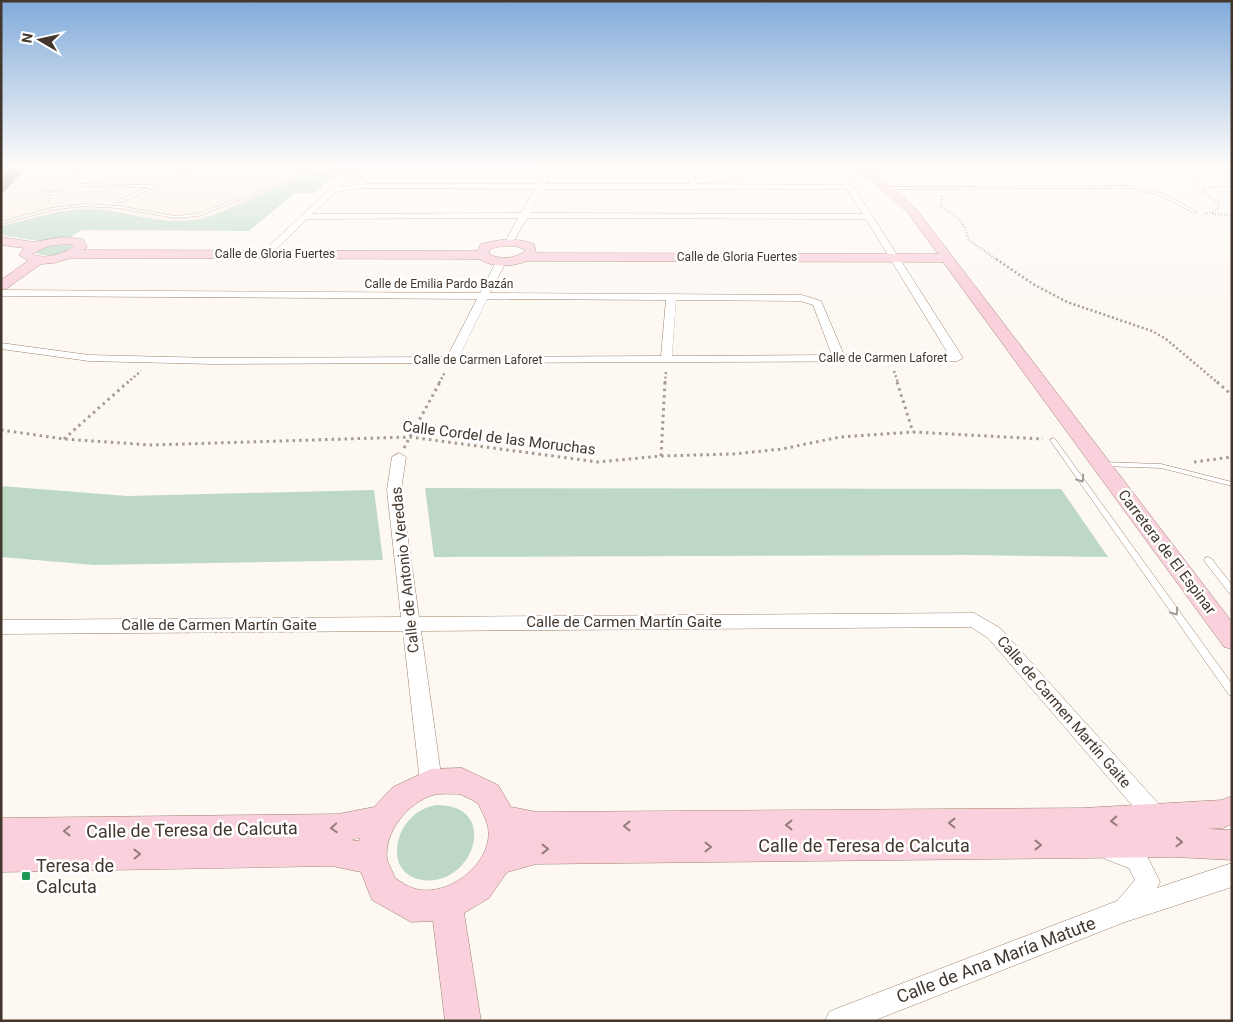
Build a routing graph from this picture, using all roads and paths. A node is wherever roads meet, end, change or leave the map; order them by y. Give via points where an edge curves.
1 (38, 213) edge
2 (150, 213) edge
3 (204, 213) edge
4 (309, 213) edge
5 (864, 213) edge
6 (913, 213) edge
7 (950, 213) edge
8 (1200, 213) edge
9 (526, 214) junction
10 (1209, 214) joint
11 (307, 215) junction
12 (1232, 215) edge
13 (866, 216) junction
14 (1, 223) edge
15 (1, 241) edge
16 (509, 242) junction
17 (81, 244) junction
18 (36, 246) junction
19 (270, 250) junction
20 (484, 251) junction
21 (527, 251) junction
22 (68, 254) junction
23 (891, 254) junction
24 (944, 254) junction
25 (39, 259) junction
26 (501, 262) junction
27 (1, 286) edge
28 (1, 295) edge
29 (482, 298) junction
30 (670, 298) junction
31 (1, 346) edge
32 (834, 357) junction
33 (887, 357) junction
34 (666, 359) junction
35 (152, 360) junction
36 (451, 360) junction
37 (1232, 395) edge
38 (1, 430) edge
39 (913, 432) junction
40 (410, 437) junction
41 (64, 438) junction
42 (1053, 440) joint
43 (661, 456) junction
44 (399, 457) joint
45 (1232, 457) edge
46 (1102, 464) junction
47 (1161, 466) junction
48 (1232, 484) edge
49 (1208, 560) dead end
50 (1232, 591) edge
51 (410, 624) junction
52 (1, 627) edge
53 (1232, 640) edge
54 (1232, 692) edge
55 (431, 782) junction
56 (1232, 810) edge
57 (382, 819) junction
58 (1158, 819) junction
59 (502, 820) junction
60 (1, 832) edge
61 (1095, 844) junction
62 (1232, 845) edge
63 (1, 857) edge
64 (372, 859) junction
65 (498, 859) junction
66 (1232, 875) edge
67 (447, 905) junction
68 (1125, 910) junction
69 (463, 1021) edge
70 (838, 1021) edge

1 - 14 lane
2 - 3 lane via 174,217
4 - 11 street
5 - 13 street
6 - 24 street, Carretera de El Espinar
7 - 37 path via 964,226 974,245 1033,284 1067,302 1152,331
8 - 10 path
9 - 11 street
9 - 13 street
9 - 16 street
10 - 12 path
11 - 19 street
13 - 23 street
15 - 18 street
16 - 20 street via 496,243
16 - 21 street
17 - 18 street, Calle de Gloria Fuertes via 69,240
17 - 19 street, Calle de Gloria Fuertes
17 - 22 street
18 - 25 street via 25,255
19 - 20 street, Calle de Gloria Fuertes
19 - 22 street, Calle de Gloria Fuertes
20 - 26 street via 488,259
21 - 23 street, Calle de Gloria Fuertes
21 - 26 street via 515,261
22 - 25 street, Calle de Gloria Fuertes
23 - 24 street, Calle de Gloria Fuertes
23 - 33 street, Calle de Carmen Laforet via 956,358
24 - 46 street, Carretera de El Espinar
25 - 27 street
26 - 29 street
28 - 29 street, Calle de Emilia Pardo Bazán
29 - 30 street, Calle de Emilia Pardo Bazán
29 - 36 street
30 - 32 street, Calle de Emilia Pardo Bazán via 806,303 810,305
30 - 34 street
31 - 35 street, Calle de Carmen Laforet via 89,358
32 - 33 street, Calle de Carmen Laforet
32 - 34 street, Calle de Carmen Laforet
33 - 39 path
34 - 36 street, Calle de Carmen Laforet
34 - 43 path
35 - 36 street, Calle de Carmen Laforet
35 - 41 path
36 - 40 path
38 - 41 path, Calle Cordel de las Moruchas
39 - 42 path, Calle Cordel de las Moruchas
39 - 43 path, Calle Cordel de las Moruchas via 840,437 782,449 733,454
40 - 41 path, Calle Cordel de las Moruchas via 151,445
40 - 43 path, Calle Cordel de las Moruchas via 598,462
40 - 44 path
42 -> 54 lane
44 - 51 street, Calle de Antonio Veredas via 394,490
45 - 47 path
46 - 47 lane
46 - 53 street, Carretera de El Espinar
47 - 48 lane
49 - 50 lane
51 - 52 street, Calle de Carmen Martín Gaite
51 - 55 street, Calle de Antonio Veredas
51 - 58 street, Calle de Carmen Martín Gaite via 974,620 994,633
55 - 57 street via 403,796
55 - 59 street via 462,781 488,794
56 - 58 street, Calle de Teresa de Calcuta via 1223,814
57 -> 60 street, Calle de Teresa de Calcuta via 338,828
57 - 64 street via 374,839
58 -> 59 street, Calle de Teresa de Calcuta via 1063,823 537,826
59 - 65 street via 504,839
61 -> 62 street, Calle de Teresa de Calcuta via 1175,842
65 -> 61 street, Calle de Teresa de Calcuta via 536,849
61 - 68 street, Calle de Ana María Matute via 1137,860 1148,882
63 -> 64 street, Calle de Teresa de Calcuta via 332,851
64 - 67 street via 383,889 411,906
65 - 67 street via 478,887
66 - 68 street, Calle de Ana María Matute
67 - 69 street
68 - 70 street, Calle de Ana María Matute

